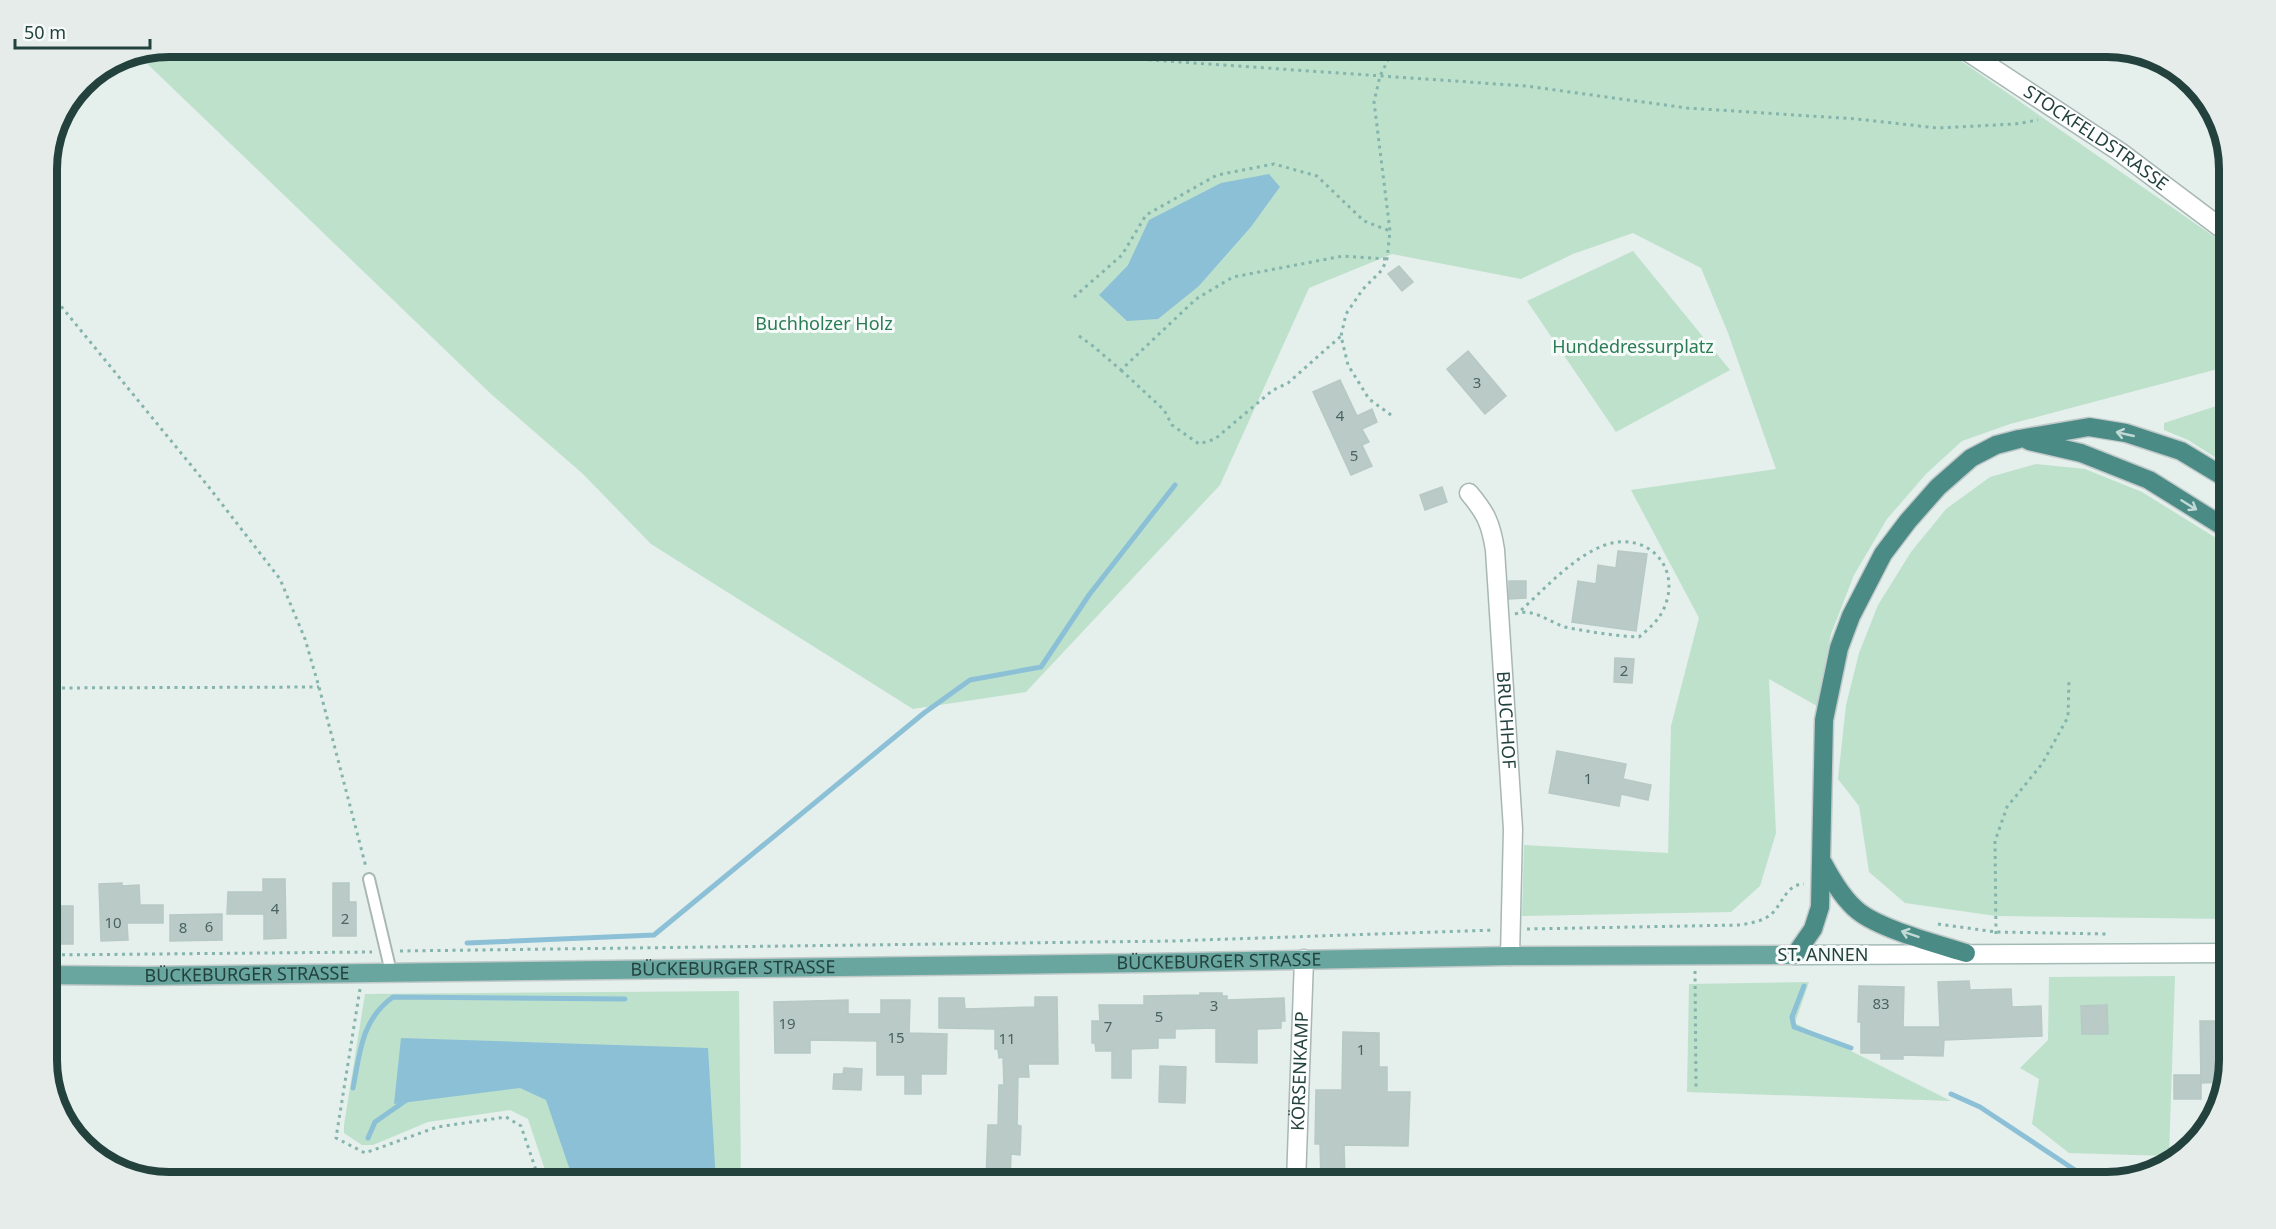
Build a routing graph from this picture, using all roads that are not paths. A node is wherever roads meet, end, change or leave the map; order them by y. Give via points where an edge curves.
1 (1976, 57) edge
2 (2219, 226) edge
3 (2019, 439) junction
4 (2219, 474) edge
5 (1469, 493) dead end
6 (2219, 524) edge
7 (1822, 861) junction
8 (369, 879) road end
9 (1966, 953) junction
10 (2219, 953) edge
11 (1510, 956) junction
12 (1795, 956) junction
13 (1418, 957) joint
14 (1304, 959) junction
15 (391, 972) junction
16 (57, 975) edge
17 (1296, 1172) edge

1 - 2 street, STOCKFELDSTRASSE via 2120,152
4 -> 3 highway via 2181,451 2126,433 2089,427
3 -> 6 highway via 2081,453 2149,480
3 - 7 highway via 1971,458 1938,487 1883,554 1851,616 1839,648 1824,720
5 - 11 street, BRUCHHOF via 1491,526 1495,550 1513,829
9 -> 7 highway via 1880,924 1858,911 1835,885
7 - 12 highway via 1820,907 1813,929
8 - 15 lane
9 - 10 street, ST. ANNEN
9 - 12 street, ST. ANNEN
11 - 12 main road, ST. ANNEN
11 - 13 main road, ST. ANNEN
13 - 14 main road, BÜCKEBURGER STRASSE
14 - 15 main road, BÜCKEBURGER STRASSE
14 - 17 street, KÖRSENKAMP
15 - 16 main road, BÜCKEBURGER STRASSE

